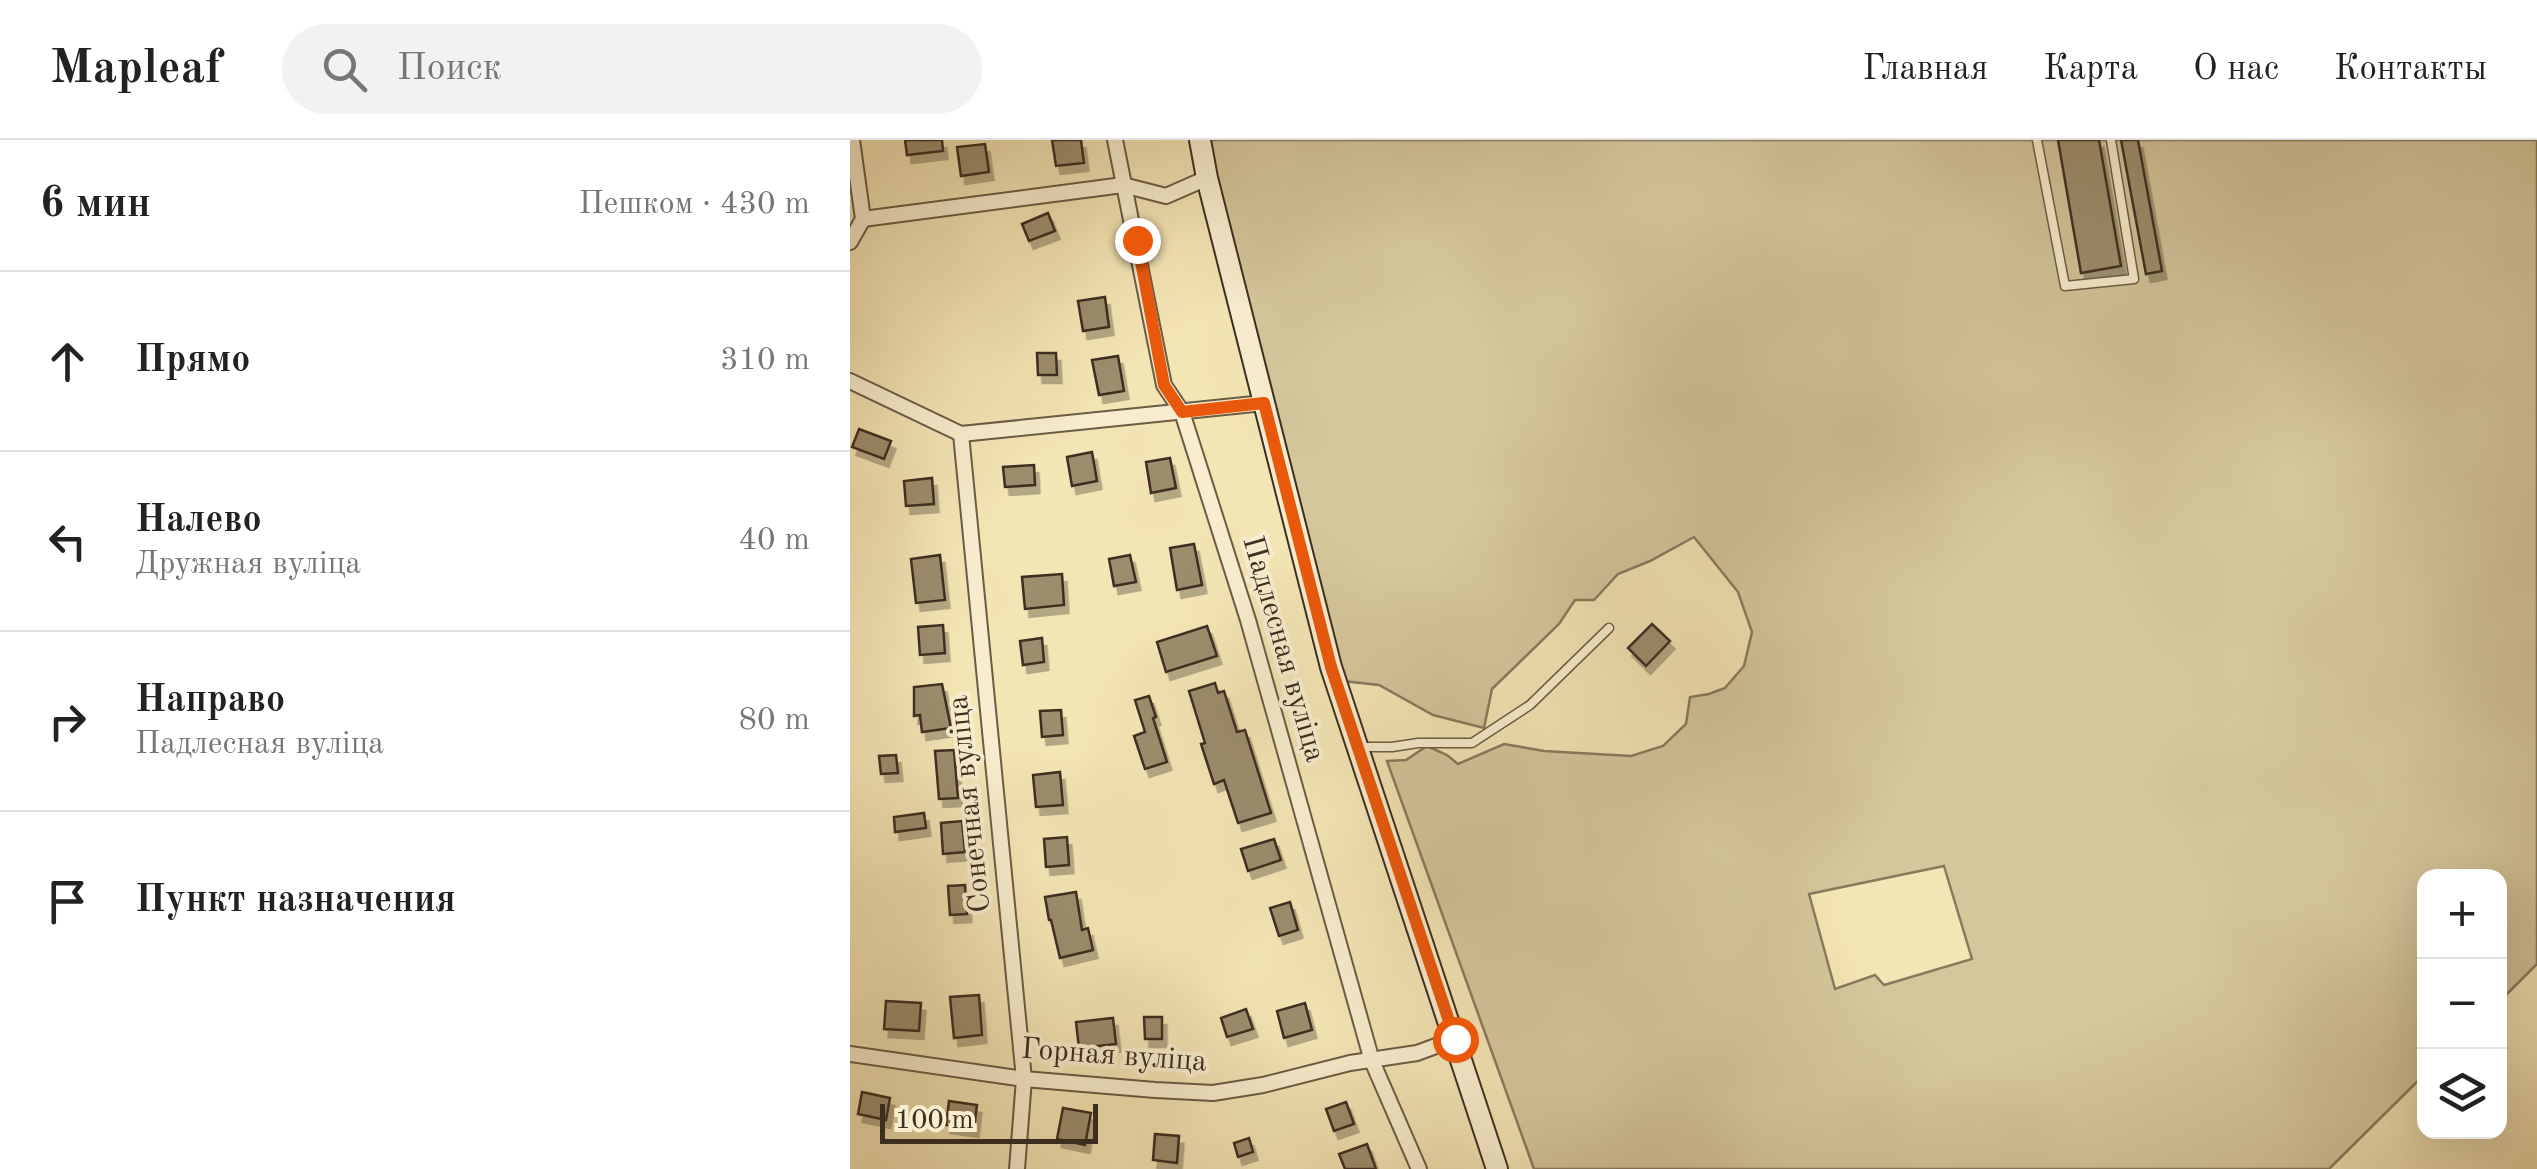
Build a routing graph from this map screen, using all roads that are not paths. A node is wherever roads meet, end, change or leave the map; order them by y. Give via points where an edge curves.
1 (852, 140) edge
2 (1116, 140) edge
3 (1200, 140) edge
4 (2037, 140) edge
5 (2111, 140) edge
6 (1208, 178) junction
7 (1123, 185) junction
8 (863, 218) junction
9 (850, 242) edge
10 (850, 381) edge
11 (1264, 403) junction
12 (1182, 412) junction
13 (961, 434) junction
14 (1610, 628) dead end
15 (1358, 748) junction
16 (1455, 1039) junction
17 (850, 1054) edge
18 (1372, 1061) junction
19 (1024, 1079) junction
20 (1017, 1169) edge
21 (1418, 1169) edge
22 (1497, 1169) edge

1 - 8 street
2 - 7 street, Падлесная вуліца
3 - 6 street
4 - 5 lane via 2066,286 2134,279
6 - 7 street via 1166,196
6 - 11 street
7 - 8 street
7 - 12 street, Падлесная вуліца via 1164,385
8 - 9 street
10 - 13 street
11 - 12 street
11 - 15 street
12 - 13 street
12 - 18 street, Падлесная вуліца
13 - 19 street, Сонечная вуліца
14 - 15 lane via 1530,705 1472,744
15 - 16 street
16 - 18 street, Горная вуліца
16 - 22 street
17 - 19 street, Горная вуліца
18 - 19 street, Горная вуліца via 1213,1092
18 - 21 street, Падлесная вуліца
19 - 20 street, Сонечная вуліца

